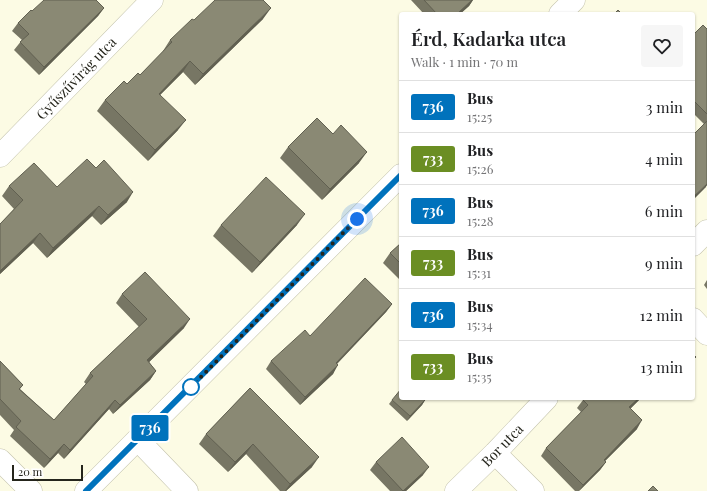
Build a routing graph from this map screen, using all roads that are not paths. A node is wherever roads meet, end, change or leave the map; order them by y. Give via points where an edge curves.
1 (152, 0) edge
2 (574, 0) edge
3 (562, 12) edge
4 (0, 156) edge
5 (399, 177) edge
6 (707, 231) edge
7 (695, 243) edge
8 (695, 321) edge
9 (707, 334) edge
10 (545, 400) edge
11 (138, 440) junction
12 (495, 453) junction
13 (0, 460) edge
14 (30, 491) edge
15 (86, 491) edge
16 (187, 491) edge
17 (456, 491) edge
18 (533, 491) edge

1 - 4 street, Gyűszűvirág utca
2 - 3 street
5 - 11 street
6 - 7 street
8 - 9 street
10 - 12 street, Bor utca
11 - 15 street
11 - 16 street
12 - 17 street, Bor utca
12 - 18 street
13 - 14 street

